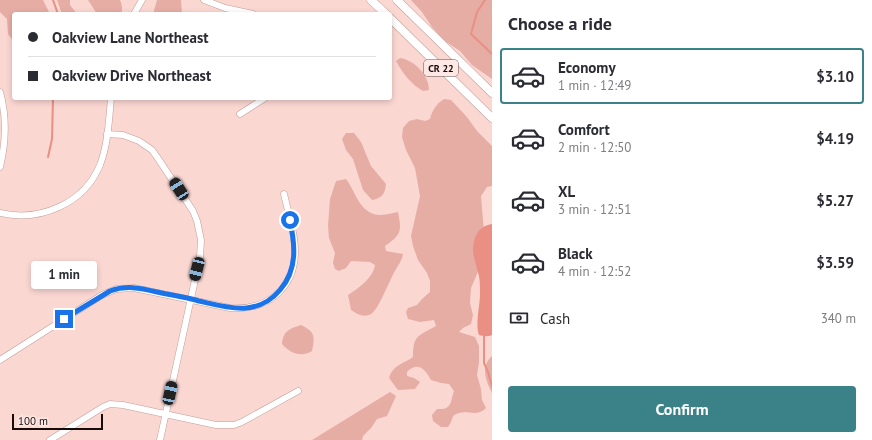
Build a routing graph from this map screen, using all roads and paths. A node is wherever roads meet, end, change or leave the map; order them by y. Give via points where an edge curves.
1 (142, 0) edge
2 (204, 0) edge
3 (371, 0) edge
4 (397, 0) edge
5 (224, 11) edge
6 (135, 12) edge
7 (384, 12) edge
8 (392, 20) edge
9 (0, 92) edge
10 (492, 93) edge
11 (112, 100) edge
12 (262, 100) edge
13 (240, 114) dead end
14 (492, 118) edge
15 (107, 134) junction
16 (0, 167) edge
17 (284, 194) dead end
18 (0, 213) edge
19 (190, 299) junction
20 (0, 360) edge
21 (298, 391) dead end
22 (165, 414) junction
23 (50, 440) edge
24 (160, 440) edge

1 - 6 street
2 - 5 street
3 - 7 main road
4 - 10 main road, CR 22
8 - 14 main road, CR 22
9 - 16 street via 5,137
11 - 15 street
12 - 13 street
15 - 18 street via 96,174 74,198 58,208 40,214 19,216
15 - 19 street via 123,135 139,141 152,150 193,211 200,230 201,249
17 - 19 street via 295,253 289,278 277,294 260,305 240,309
19 - 20 street via 134,288 116,289 102,295
19 - 22 street
21 - 22 street via 234,424 216,425
22 - 23 street via 110,404
22 - 24 street

